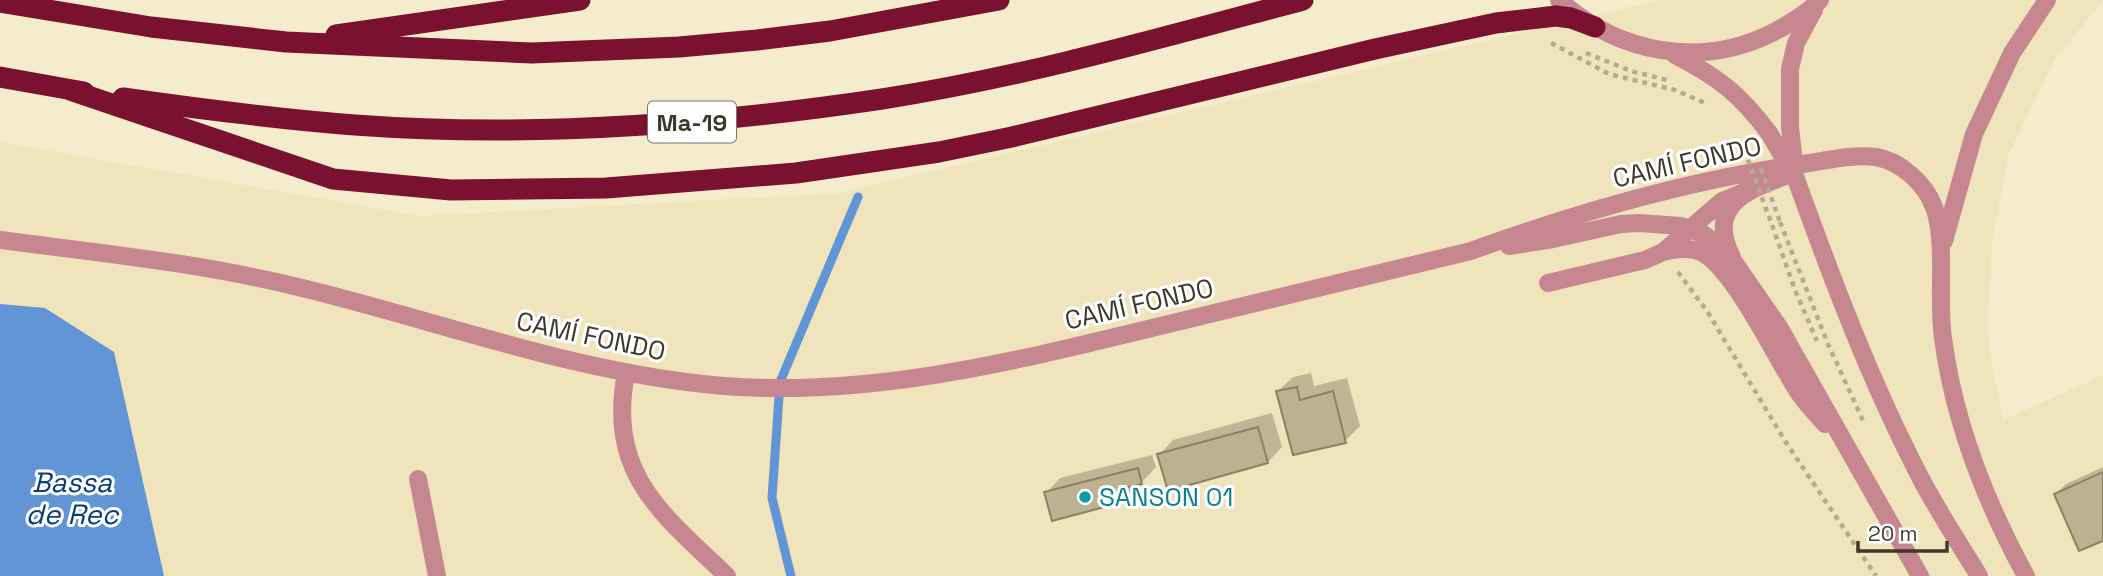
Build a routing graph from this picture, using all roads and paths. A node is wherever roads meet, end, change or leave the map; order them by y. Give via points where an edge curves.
1 (580, 0) edge
2 (999, 0) edge
3 (1303, 0) edge
4 (1559, 0) edge
5 (2047, 0) edge
6 (0, 2) edge
7 (1819, 2) edge
8 (1528, 19) junction
9 (1595, 27) junction
10 (286, 42) junction
11 (1669, 52) junction
12 (0, 77) edge
13 (70, 90) junction
14 (1710, 107) dead end
15 (1738, 135) dead end
16 (1826, 161) junction
17 (1758, 163) dead end
18 (1796, 179) junction
19 (1749, 190) junction
20 (1780, 222) dead end
21 (1691, 229) junction
22 (0, 240) edge
23 (1471, 251) junction
24 (1663, 251) junction
25 (1940, 258) junction
26 (1734, 262) junction
27 (1548, 283) dead end
28 (1822, 351) dead end
29 (626, 373) junction
30 (1849, 451) junction
31 (418, 479) dead end
32 (437, 576) edge
33 (727, 576) edge
34 (1877, 576) edge
35 (1920, 576) edge
36 (1979, 576) edge
37 (2026, 576) edge

1 - 10 highway
2 - 10 highway via 830,31 679,47 532,53
3 - 13 highway, Ma-19 via 956,85 811,109 658,124 505,130 356,125
4 - 9 street
5 - 25 street via 2012,53 1974,134
6 - 10 highway via 151,27
7 - 11 street via 1758,40 1705,53
7 - 18 street, bridge via 1796,43 1790,82
8 - 9 highway via 1556,16
8 - 13 highway via 1375,49 939,152 796,173 606,188 451,190 333,179
8 - 14 path via 1552,44 1592,67 1690,95
9 - 11 street via 1640,47
11 - 18 street, bridge via 1710,73 1751,109
12 - 13 highway, Ma-19
15 - 28 path, bridge
16 - 19 street
16 - 23 street, CAMÍ FONDO via 1740,173 1548,223
16 - 25 street, CAMÍ FONDO via 1877,158 1911,175 1933,205
17 - 20 path, bridge
18 - 36 street via 1897,429 1919,476
19 - 21 street via 1722,201
19 - 26 street via 1727,214 1722,229
21 - 23 street via 1662,223 1621,224
21 - 24 street
21 - 26 street via 1703,233
22 - 29 street, CAMÍ FONDO via 241,274
23 - 29 street, CAMÍ FONDO via 984,367 859,386 726,386
24 - 27 street via 1645,260
24 - 30 street via 1687,248 1701,252 1721,269 1798,393
24 - 34 path via 1707,311 1785,441
25 - 37 street via 1942,338 1961,428 1977,475
26 - 30 street via 1779,327
29 - 33 street via 621,400 627,447 638,480
30 - 35 street
31 - 32 street

